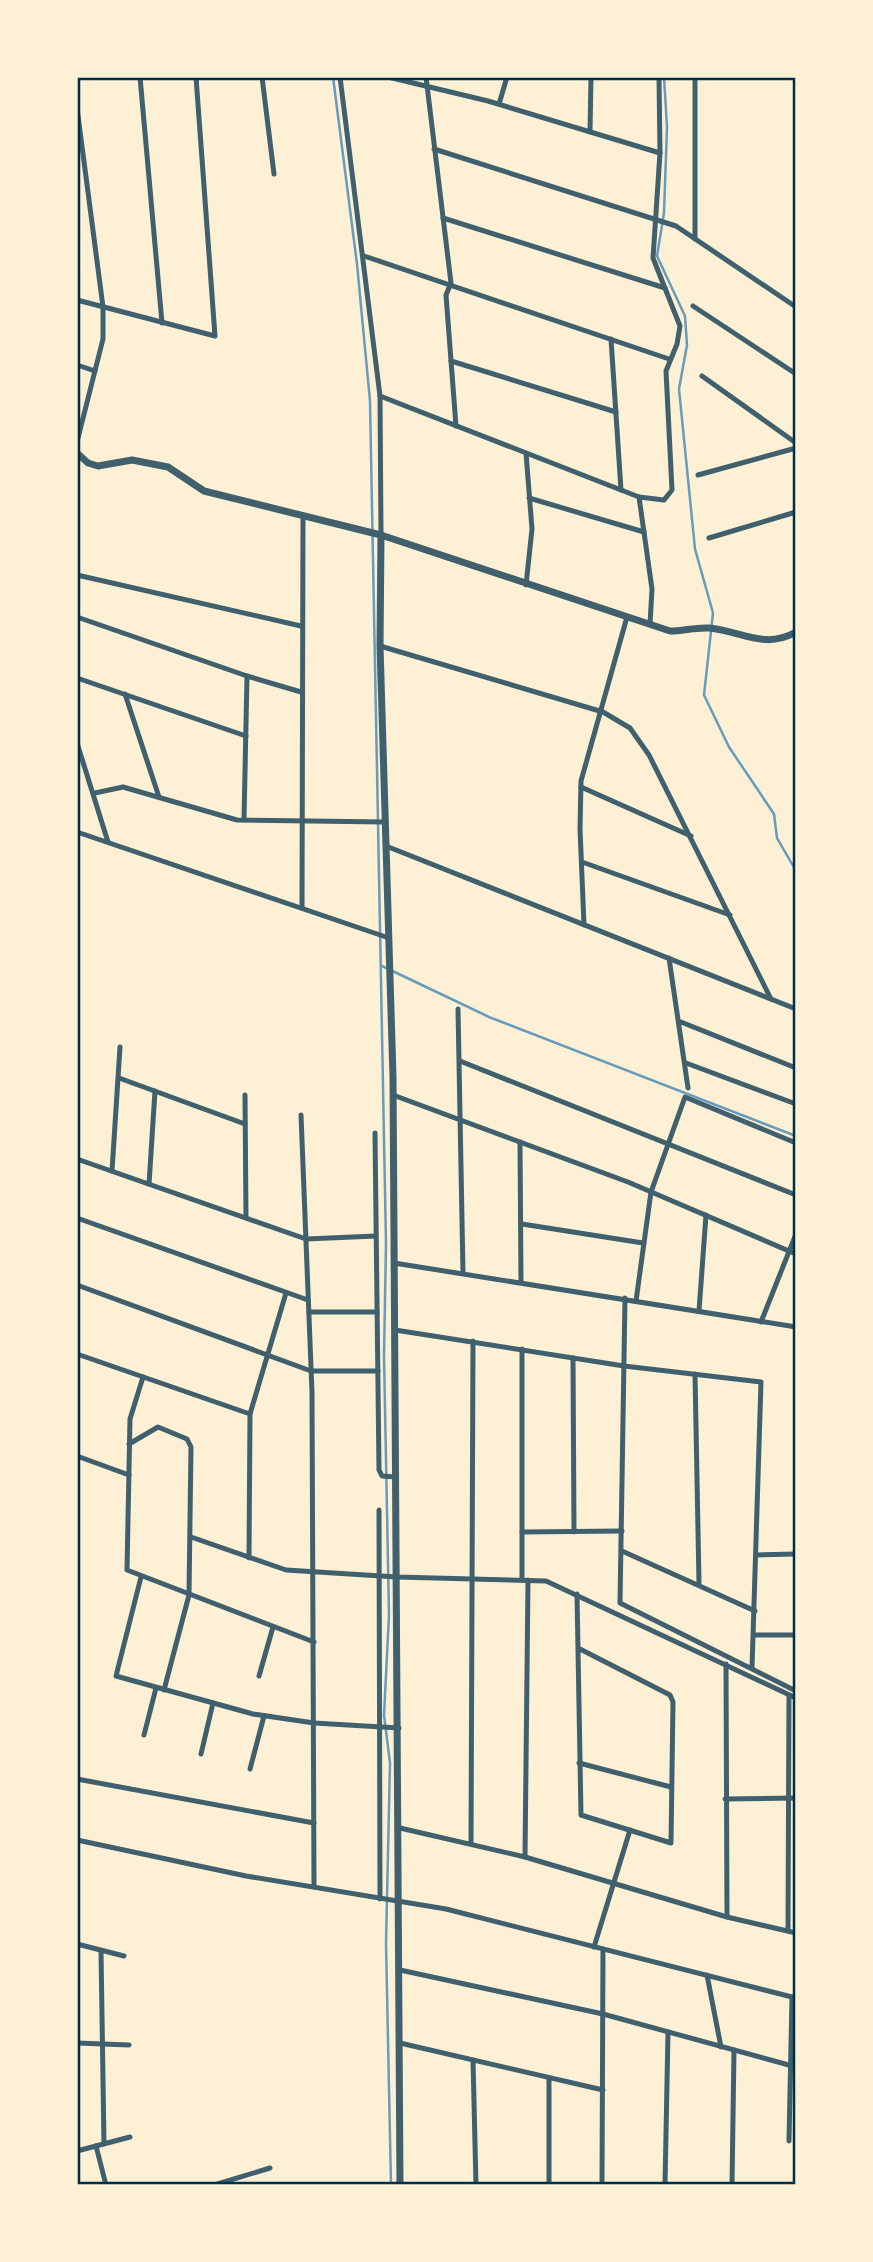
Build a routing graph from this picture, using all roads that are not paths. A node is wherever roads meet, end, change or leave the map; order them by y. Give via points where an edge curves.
1 (140, 77) edge
2 (196, 77) edge
3 (262, 77) edge
4 (340, 77) edge
5 (388, 77) edge
6 (426, 77) edge
7 (507, 77) edge
8 (591, 77) edge
9 (659, 77) edge
10 (695, 77) edge
11 (426, 86) junction
12 (499, 104) junction
13 (77, 108) edge
14 (590, 132) junction
15 (434, 149) junction
16 (660, 153) junction
17 (274, 174) dead end
18 (443, 218) junction
19 (656, 219) junction
20 (695, 239) junction
21 (364, 256) junction
22 (451, 283) junction
23 (665, 288) junction
24 (77, 300) edge
25 (693, 306) dead end
26 (103, 307) junction
27 (796, 307) edge
28 (162, 323) junction
29 (611, 339) junction
30 (669, 359) junction
31 (451, 361) junction
32 (77, 365) edge
33 (95, 371) junction
34 (796, 374) edge
35 (702, 376) dead end
36 (380, 396) junction
37 (616, 412) junction
38 (456, 426) junction
39 (77, 442) edge
40 (796, 443) edge
41 (796, 449) edge
42 (77, 453) edge
43 (526, 453) junction
44 (698, 475) dead end
45 (621, 490) junction
46 (639, 497) junction
47 (529, 498) junction
48 (796, 513) edge
49 (303, 516) junction
50 (644, 533) junction
51 (381, 535) junction
52 (709, 538) dead end
53 (77, 575) edge
54 (526, 585) junction
55 (77, 617) edge
56 (627, 617) junction
57 (650, 624) junction
58 (301, 626) junction
59 (796, 634) edge
60 (380, 646) junction
61 (247, 676) junction
62 (77, 678) edge
63 (301, 692) junction
64 (125, 694) junction
65 (603, 712) junction
66 (246, 736) junction
67 (77, 743) edge
68 (581, 787) junction
69 (95, 793) junction
70 (159, 797) junction
71 (244, 820) junction
72 (301, 822) junction
73 (385, 822) junction
74 (77, 832) edge
75 (691, 836) junction
76 (108, 842) junction
77 (386, 846) junction
78 (582, 862) junction
79 (302, 908) junction
80 (730, 915) junction
81 (584, 925) junction
82 (389, 938) junction
83 (669, 958) junction
84 (771, 999) junction
85 (458, 1009) dead end
86 (796, 1009) edge
87 (681, 1022) junction
88 (120, 1047) dead end
89 (460, 1061) junction
90 (686, 1063) junction
91 (796, 1068) edge
92 (120, 1078) junction
93 (688, 1088) dead end
94 (155, 1091) junction
95 (245, 1095) dead end
96 (393, 1095) junction
97 (796, 1104) edge
98 (301, 1115) dead end
99 (461, 1122) junction
100 (245, 1124) junction
101 (374, 1133) dead end
102 (520, 1142) junction
103 (796, 1143) edge
104 (668, 1144) junction
105 (77, 1158) edge
106 (112, 1171) junction
107 (149, 1184) junction
108 (651, 1192) junction
109 (796, 1195) edge
110 (706, 1215) junction
111 (77, 1218) edge
112 (246, 1218) junction
113 (522, 1224) junction
114 (796, 1234) edge
115 (376, 1236) junction
116 (306, 1239) junction
117 (643, 1243) junction
118 (789, 1251) junction
119 (796, 1254) edge
120 (394, 1263) junction
121 (463, 1273) junction
122 (521, 1282) junction
123 (77, 1285) edge
124 (286, 1293) junction
125 (625, 1298) junction
126 (308, 1300) junction
127 (636, 1301) junction
128 (699, 1311) junction
129 (309, 1312) junction
130 (377, 1312) junction
131 (761, 1322) junction
132 (377, 1323) junction
133 (395, 1326) junction
134 (796, 1327) edge
135 (473, 1341) junction
136 (522, 1349) junction
137 (77, 1354) edge
138 (268, 1356) junction
139 (573, 1358) junction
140 (624, 1366) junction
141 (311, 1371) junction
142 (378, 1371) junction
143 (695, 1374) junction
144 (143, 1377) junction
145 (250, 1414) junction
146 (130, 1444) junction
147 (77, 1456) edge
148 (129, 1475) junction
149 (396, 1477) junction
150 (379, 1510) dead end
151 (622, 1531) junction
152 (522, 1532) junction
153 (574, 1532) junction
154 (191, 1537) junction
155 (622, 1551) junction
156 (796, 1554) edge
157 (757, 1555) junction
158 (249, 1558) junction
159 (313, 1572) junction
160 (380, 1576) junction
161 (141, 1577) junction
162 (397, 1577) junction
163 (473, 1579) junction
164 (525, 1580) junction
165 (699, 1583) junction
166 (577, 1594) junction
167 (189, 1595) junction
168 (755, 1611) junction
169 (273, 1627) junction
170 (754, 1635) junction
171 (796, 1635) edge
172 (314, 1642) junction
173 (578, 1648) junction
174 (726, 1664) junction
175 (752, 1668) junction
176 (259, 1676) dead end
177 (156, 1688) junction
178 (164, 1690) junction
179 (796, 1691) edge
180 (789, 1695) junction
181 (796, 1698) edge
182 (213, 1703) junction
183 (264, 1716) junction
184 (314, 1723) junction
185 (380, 1727) junction
186 (399, 1728) junction
187 (144, 1735) dead end
188 (201, 1754) dead end
189 (579, 1763) junction
190 (250, 1769) dead end
191 (77, 1779) edge
192 (671, 1787) junction
193 (788, 1798) junction
194 (796, 1798) edge
195 (725, 1799) junction
196 (314, 1823) junction
197 (400, 1828) junction
198 (630, 1830) junction
199 (77, 1840) edge
200 (471, 1844) junction
201 (525, 1857) junction
202 (613, 1883) junction
203 (314, 1888) junction
204 (380, 1899) junction
205 (400, 1902) junction
206 (727, 1917) junction
207 (788, 1931) junction
208 (796, 1933) edge
209 (77, 1944) edge
210 (594, 1947) junction
211 (604, 1949) junction
212 (101, 1951) junction
213 (124, 1955) dead end
214 (400, 1970) junction
215 (707, 1975) junction
216 (794, 1997) edge
217 (603, 2014) junction
218 (668, 2032) junction
219 (77, 2043) edge
220 (400, 2043) junction
221 (101, 2044) junction
222 (129, 2045) dead end
223 (721, 2047) junction
224 (734, 2050) junction
225 (473, 2060) junction
226 (793, 2066) edge
227 (549, 2078) junction
228 (603, 2090) junction
229 (130, 2137) dead end
230 (789, 2141) dead end
231 (104, 2144) junction
232 (96, 2146) junction
233 (77, 2151) edge
234 (270, 2168) dead end
235 (244, 2176) junction
236 (106, 2185) edge
237 (214, 2185) edge
238 (244, 2185) edge
239 (400, 2185) edge
240 (476, 2185) edge
241 (549, 2185) edge
242 (602, 2185) edge
243 (666, 2185) edge
244 (732, 2185) edge

1 - 28 street
2 - 28 street via 215,336
3 - 17 street
4 - 21 street
5 - 11 street
6 - 11 street
7 - 12 street
8 - 14 street
9 - 16 street
10 - 20 street
11 - 12 street
11 - 15 street
12 - 14 street
13 - 26 street
14 - 16 street
15 - 18 street
15 - 19 street
16 - 19 street
18 - 22 street
18 - 23 street
19 - 20 street
19 - 23 street via 653,258
20 - 27 street
21 - 22 street
21 - 36 street
22 - 29 street
22 - 31 street via 446,295
23 - 30 street via 680,326
24 - 26 street
25 - 34 street
26 - 28 street
26 - 33 street via 103,339
29 - 30 street
29 - 37 street
30 - 46 street via 672,490 664,500
31 - 37 street
31 - 38 street
32 - 33 street
33 - 39 street
35 - 40 street
36 - 38 street
36 - 51 street
37 - 45 street
38 - 43 street
41 - 44 street
42 - 49 street via 98,466 131,460 168,467 204,491
43 - 45 street
43 - 47 street
45 - 46 street
46 - 50 street
47 - 50 street
47 - 54 street via 532,529
48 - 52 street
49 - 51 street
49 - 58 street
50 - 57 street via 652,589
51 - 54 street
51 - 60 street
53 - 58 street
54 - 56 street
55 - 61 street
56 - 57 street
56 - 65 street
57 - 59 street via 670,631 711,629 765,642
58 - 63 street
60 - 65 street
60 - 73 street
61 - 63 street
61 - 66 street
62 - 64 street
63 - 72 street
64 - 66 street
64 - 70 street
65 - 68 street
65 - 75 street via 638,737
66 - 71 street
67 - 69 street
68 - 75 street
68 - 78 street
69 - 70 street via 123,787
69 - 76 street
70 - 71 street
71 - 72 street
72 - 73 street
72 - 79 street
73 - 77 street
74 - 76 street
75 - 80 street
76 - 79 street
77 - 81 street
77 - 82 street
78 - 80 street
78 - 81 street
79 - 82 street
80 - 84 street
81 - 83 street
82 - 96 street
83 - 84 street
83 - 87 street
84 - 86 street
85 - 89 street
87 - 90 street
87 - 91 street
88 - 92 street
89 - 99 street
89 - 104 street
90 - 93 street
90 - 97 street
92 - 94 street
92 - 106 street
94 - 100 street
94 - 107 street
95 - 100 street
96 - 99 street
96 - 120 street
98 - 116 street
99 - 102 street
99 - 121 street
100 - 112 street
101 - 115 street
102 - 108 street
102 - 113 street
103 - 104 street via 685,1097
104 - 108 street
104 - 109 street
105 - 106 street
106 - 107 street
107 - 112 street
108 - 110 street
108 - 117 street
110 - 118 street
110 - 128 street
111 - 124 street
112 - 116 street
113 - 117 street
113 - 122 street
114 - 118 street
115 - 116 street
115 - 130 street
116 - 126 street
117 - 127 street
118 - 119 street
118 - 131 street
120 - 121 street
120 - 133 street
121 - 122 street
122 - 125 street
123 - 138 street
124 - 126 street
124 - 138 street
125 - 127 street
125 - 140 street
126 - 129 street
127 - 128 street
128 - 131 street
129 - 130 street
129 - 141 street
130 - 132 street
131 - 134 street
132 - 133 street
132 - 142 street
133 - 135 street
133 - 149 street
135 - 136 street
135 - 163 street
136 - 139 street
136 - 152 street
137 - 144 street
138 - 141 street
138 - 145 street
139 - 140 street
139 - 153 street
140 - 143 street
140 - 151 street
141 - 142 street
141 - 159 street
142 - 149 street via 379,1470 382,1476
143 - 157 street via 761,1382
143 - 165 street
144 - 145 street
144 - 146 street via 130,1419
145 - 158 street
146 - 148 street
146 - 154 street via 158,1427 190,1442
147 - 148 street
148 - 161 street via 127,1570
149 - 162 street
150 - 160 street
151 - 153 street
151 - 155 street
152 - 153 street
152 - 164 street
154 - 158 street
154 - 167 street
155 - 165 street
155 - 175 street via 620,1603
156 - 157 street
157 - 168 street
158 - 159 street via 286,1570
159 - 160 street
159 - 172 street
160 - 162 street
160 - 185 street
161 - 167 street
161 - 177 street via 116,1676
162 - 163 street
162 - 186 street
163 - 164 street
163 - 200 street
164 - 166 street via 546,1581
164 - 201 street
165 - 168 street
166 - 173 street
166 - 174 street
167 - 169 street
167 - 178 street
168 - 170 street
169 - 172 street
169 - 176 street
170 - 171 street
170 - 175 street
172 - 184 street
173 - 189 street
173 - 192 street via 670,1695
174 - 180 street
174 - 195 street
175 - 179 street
177 - 178 street
177 - 187 street
178 - 182 street
180 - 181 street
180 - 193 street
182 - 183 street
182 - 188 street
183 - 184 street
183 - 190 street
184 - 185 street
184 - 196 street
185 - 186 street
185 - 204 street
186 - 197 street
189 - 192 street
189 - 198 street via 581,1815
191 - 196 street
192 - 198 street via 671,1843
193 - 194 street
193 - 195 street
193 - 207 street
195 - 206 street
196 - 203 street
197 - 200 street
197 - 205 street
198 - 202 street
199 - 203 street
200 - 201 street
201 - 202 street
202 - 206 street
202 - 210 street
203 - 204 street
204 - 205 street
205 - 210 street via 446,1909
205 - 214 street
206 - 207 street
207 - 208 street
209 - 212 street
210 - 211 street
211 - 215 street
211 - 217 street
212 - 213 street
212 - 221 street
214 - 217 street
214 - 220 street
215 - 216 street
215 - 223 street
216 - 226 street
217 - 218 street
217 - 228 street
218 - 223 street
218 - 243 street
219 - 221 street
220 - 225 street
220 - 239 street
221 - 222 street
221 - 231 street
223 - 224 street
224 - 226 street
224 - 244 street
225 - 227 street
225 - 240 street
226 - 230 street
227 - 228 street
227 - 241 street
228 - 242 street
229 - 231 street
231 - 232 street
232 - 233 street
232 - 236 street
234 - 235 street
235 - 237 street
235 - 238 street

